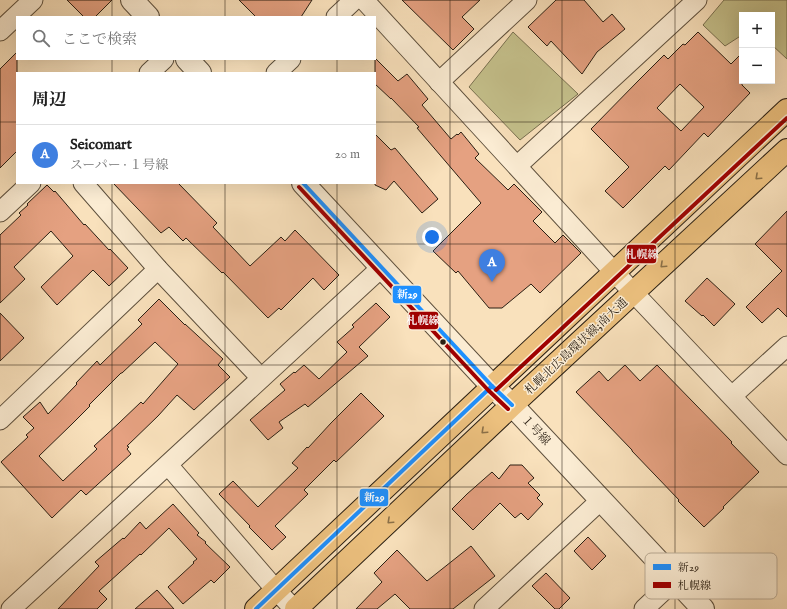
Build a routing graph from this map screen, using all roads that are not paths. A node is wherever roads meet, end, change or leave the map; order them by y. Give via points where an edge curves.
1 (33, 0) edge
2 (132, 0) edge
3 (354, 0) edge
4 (364, 0) edge
5 (527, 0) edge
6 (697, 0) edge
7 (147, 16) edge
8 (337, 16) edge
9 (0, 31) edge
10 (163, 60) edge
11 (188, 60) edge
12 (290, 60) edge
13 (150, 72) edge
14 (199, 72) edge
15 (277, 72) edge
16 (439, 82) junction
17 (787, 110) edge
18 (787, 150) edge
19 (517, 166) junction
20 (30, 184) edge
21 (84, 184) edge
22 (304, 184) edge
23 (0, 212) edge
24 (382, 267) junction
25 (158, 269) junction
26 (614, 272) junction
27 (634, 292) junction
28 (787, 346) edge
29 (262, 378) junction
30 (492, 386) junction
31 (732, 396) junction
32 (512, 404) junction
33 (0, 420) edge
34 (787, 455) edge
35 (168, 465) junction
36 (601, 500) junction
37 (650, 553) edge
38 (276, 590) junction
39 (655, 599) edge
40 (693, 599) edge
41 (11, 609) edge
42 (256, 609) edge
43 (295, 609) edge
44 (484, 609) edge
45 (644, 609) edge
46 (703, 609) edge

1 - 9 street
2 - 7 street
3 - 8 street
4 - 16 street
5 - 16 street
6 - 19 street
10 - 13 street
11 - 14 street
12 - 15 street
16 - 19 street
17 - 26 main road
18 -> 27 main road, 札幌北広島環状線;南大通
19 - 26 street
20 - 23 street
21 - 25 street
22 - 24 street, １号線
24 - 29 street
24 - 30 street, １号線
25 - 29 street
25 - 33 street
26 - 27 street
26 - 30 main road
27 - 31 street
27 - 32 main road, 札幌北広島環状線;南大通
28 - 31 street
29 - 35 street
30 - 32 street, １号線
30 - 38 main road
31 - 34 street
32 - 36 street, １号線
32 -> 43 main road, 札幌北広島環状線;南大通
35 - 38 street
35 - 41 street
36 - 37 street, １号線
36 - 44 street
38 - 42 main road
38 - 43 street
39 - 45 street
40 - 46 street, １号線

